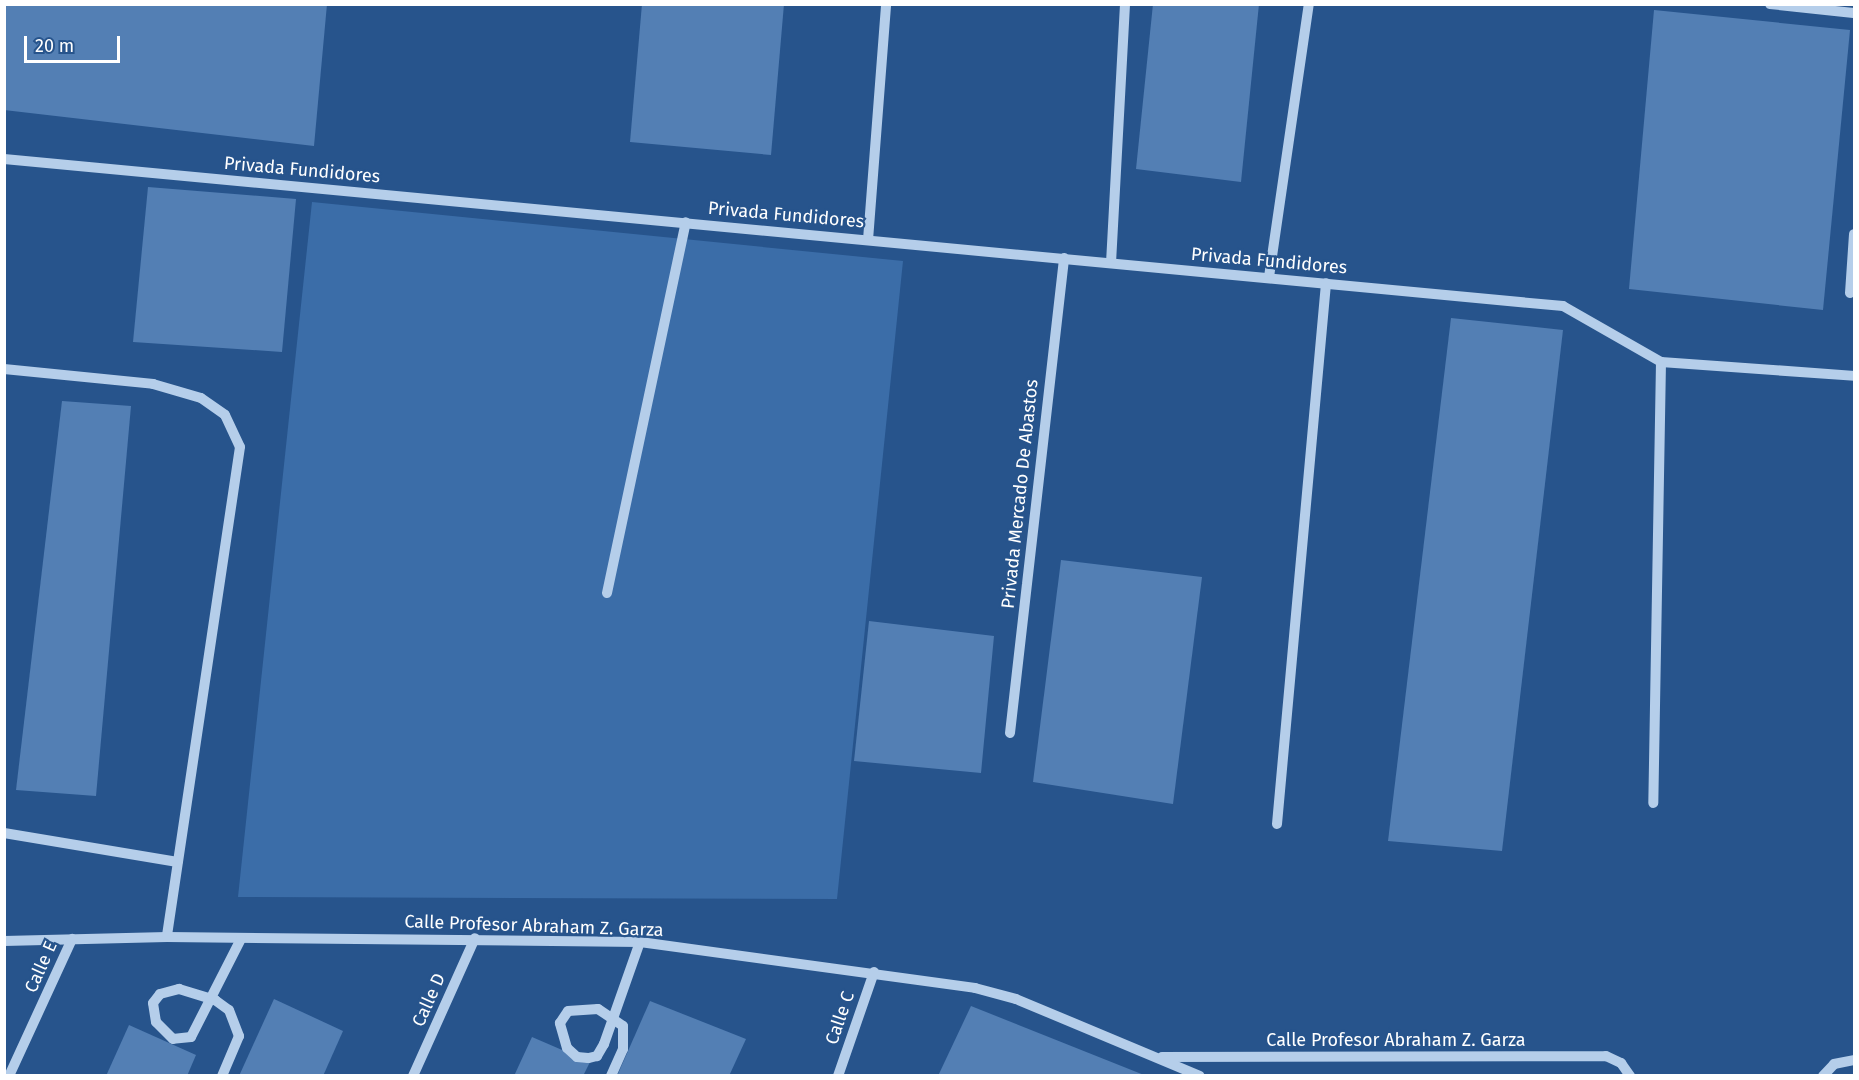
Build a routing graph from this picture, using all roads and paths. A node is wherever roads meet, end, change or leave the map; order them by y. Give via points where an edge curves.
1 (886, 4) edge
2 (1125, 4) edge
3 (1309, 4) edge
4 (1770, 4) edge
5 (1854, 13) edge
6 (4, 159) edge
7 (686, 222) junction
8 (1854, 234) edge
9 (868, 240) junction
10 (1064, 258) junction
11 (1111, 263) junction
12 (1269, 277) junction
13 (1326, 283) junction
14 (1850, 293) dead end
15 (1661, 362) junction
16 (4, 369) edge
17 (1854, 376) edge
18 (607, 593) dead end
19 (1010, 733) dead end
20 (1653, 803) dead end
21 (1277, 824) dead end
22 (4, 832) edge
23 (178, 861) junction
24 (166, 937) junction
25 (475, 938) junction
26 (72, 939) junction
27 (241, 939) junction
28 (4, 941) edge
29 (640, 942) junction
30 (874, 972) junction
31 (1154, 1057) junction
32 (1854, 1060) edge
33 (9, 1076) edge
34 (222, 1076) edge
35 (413, 1076) edge
36 (611, 1076) edge
37 (838, 1076) edge
38 (1200, 1076) edge
39 (1630, 1076) edge
40 (1823, 1076) edge

1 - 9 lane
2 - 11 lane
3 - 12 lane
4 - 5 lane
6 - 7 lane, Privada Fundidores
7 - 9 lane, Privada Fundidores
7 - 18 lane
8 - 14 lane
9 - 10 lane, Privada Fundidores
10 - 11 lane, Privada Fundidores
10 - 19 lane, Privada Mercado De Abastos
11 - 12 lane, Privada Fundidores
12 - 13 lane, Privada Fundidores
13 - 15 lane, Privada Fundidores via 1563,306
13 - 21 lane
15 - 17 lane
15 - 20 lane
16 - 23 lane via 153,384 201,398 225,415 240,447
22 - 23 lane
23 - 24 lane
24 - 26 lane, Calle Profesor Abraham Z. Garza
24 - 27 lane, Calle Profesor Abraham Z. Garza
25 - 27 lane, Calle Profesor Abraham Z. Garza
25 - 29 lane, Calle Profesor Abraham Z. Garza
25 - 35 lane, Calle D
26 - 28 lane, Calle Profesor Abraham Z. Garza
26 - 33 lane, Calle E
27 - 34 lane, bridge via 191,1037 173,1039 156,1022 153,1003 160,994 179,989 215,1000 229,1010 239,1036
29 - 30 lane, Calle Profesor Abraham Z. Garza
29 - 36 lane, bridge via 604,1044 597,1056 577,1057 567,1048 560,1023 568,1011 598,1009 622,1026 626,1037
30 - 31 lane, Calle Profesor Abraham Z. Garza via 939,980 1016,999
30 - 37 lane, Calle C
31 - 38 lane, Calle Profesor Abraham Z. Garza
31 - 39 lane, Calle Profesor Abraham Z. Garza via 1606,1056 1621,1063
32 - 40 lane via 1834,1064

